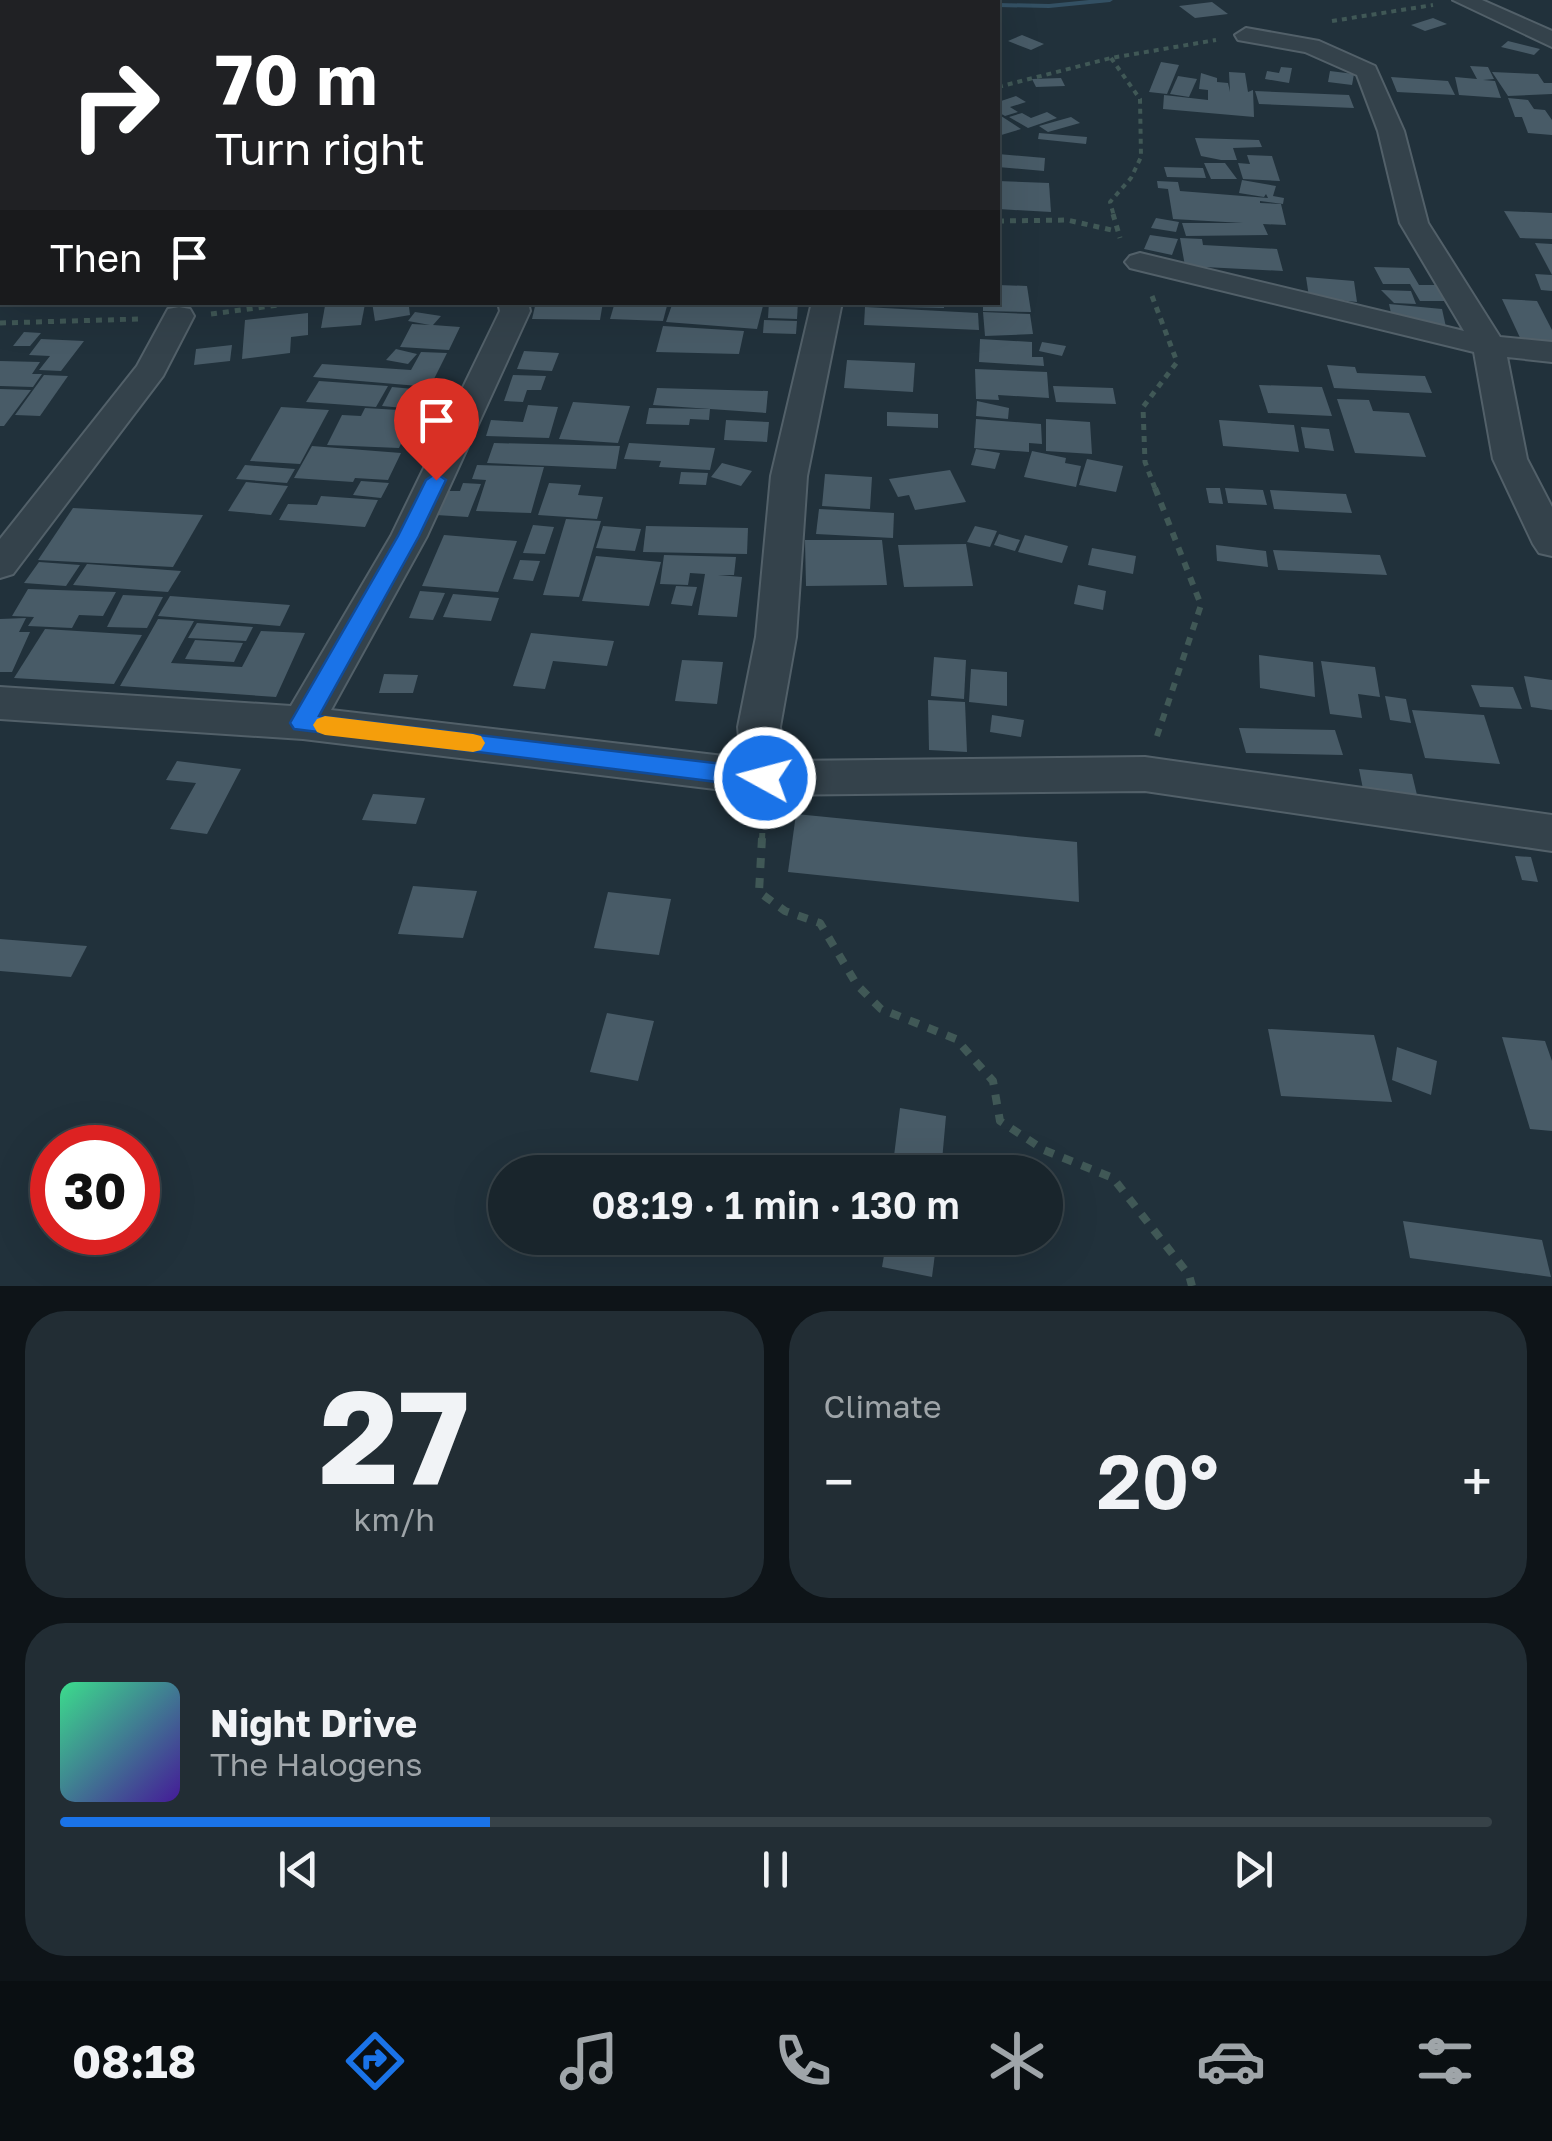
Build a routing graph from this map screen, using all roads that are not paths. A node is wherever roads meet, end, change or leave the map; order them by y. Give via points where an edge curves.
1 (1464, 0) edge
2 (1246, 35) dead end
3 (1552, 40) edge
4 (1140, 262) road end
5 (514, 305) edge
6 (826, 305) edge
7 (179, 316) dead end
8 (1489, 346) junction
9 (1552, 352) edge
10 (1552, 544) edge
11 (0, 565) edge
12 (0, 703) edge
13 (302, 723) junction
14 (765, 778) junction
15 (1552, 833) edge

1 - 3 street
2 - 8 street via 1312,46 1368,71 1392,131 1414,222
4 - 8 street
5 - 13 street via 409,536
6 - 14 street via 789,476 776,637 759,728
7 - 11 street via 152,369
8 - 9 street
8 - 10 street via 1510,459
12 - 13 street
13 - 14 street
14 - 15 street via 1145,774

